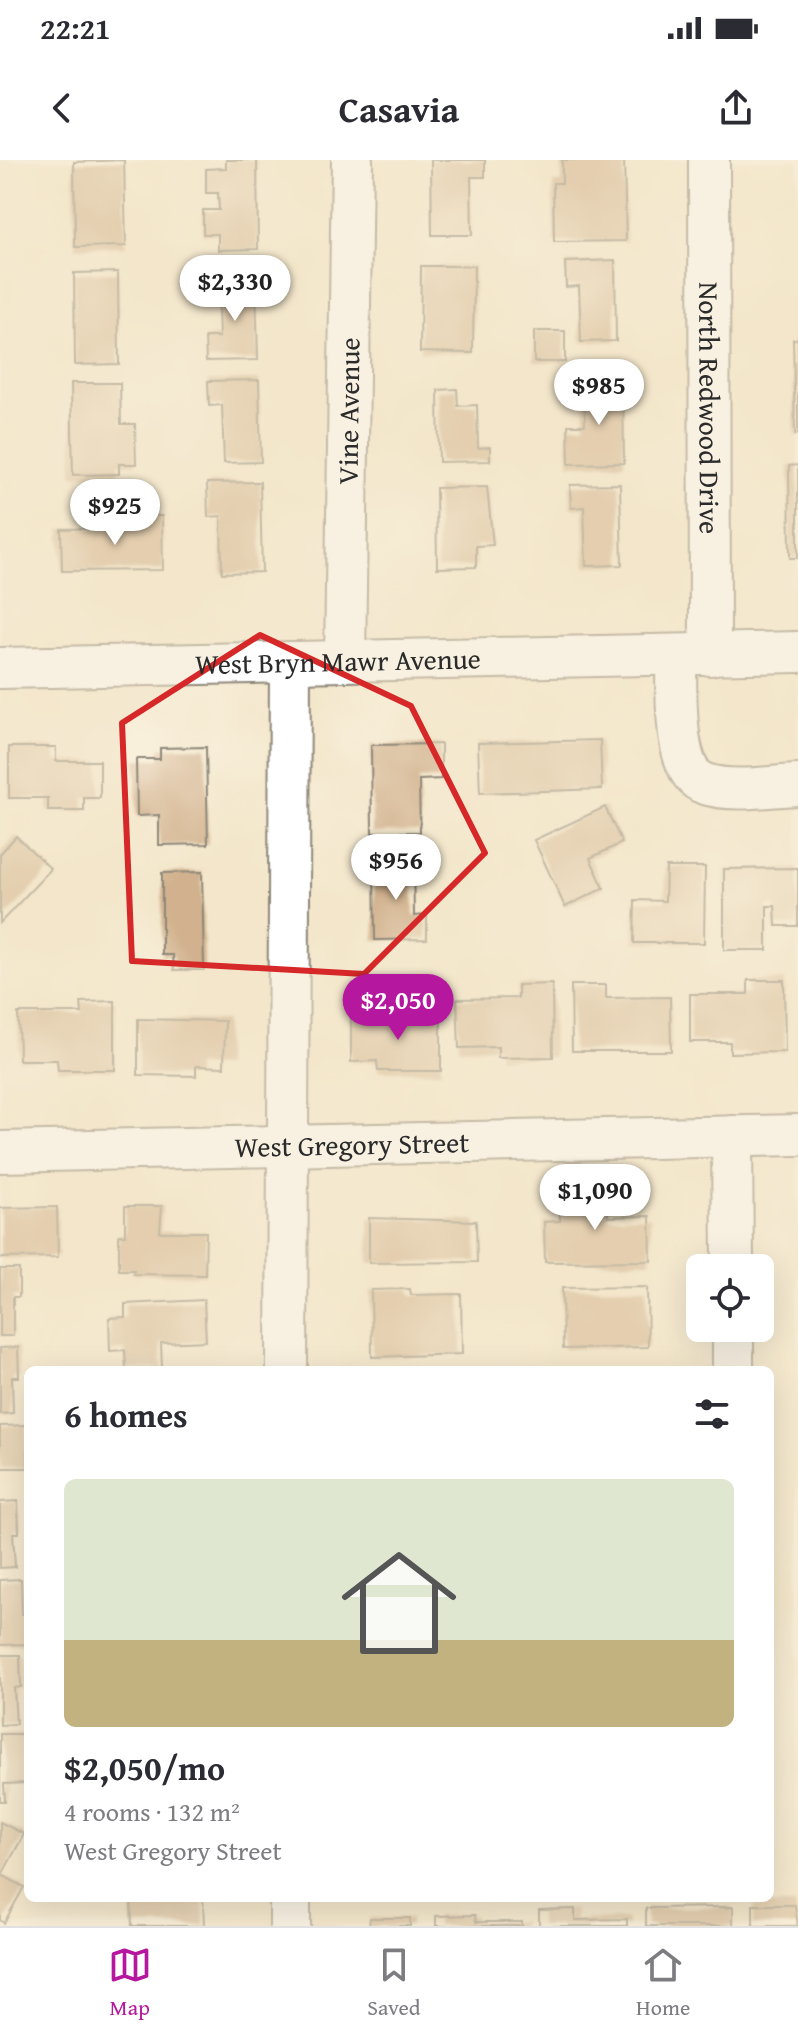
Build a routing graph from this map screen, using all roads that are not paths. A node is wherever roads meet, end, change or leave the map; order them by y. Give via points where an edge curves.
1 (352, 160) edge
2 (709, 160) edge
3 (798, 652) edge
4 (693, 656) junction
5 (345, 661) junction
6 (290, 662) junction
7 (0, 668) edge
8 (798, 785) edge
9 (798, 1135) edge
10 (732, 1136) junction
11 (286, 1146) junction
12 (0, 1152) edge
13 (733, 1254) edge
14 (733, 1342) edge
15 (287, 1366) edge
16 (733, 1366) edge
17 (290, 1902) edge
18 (290, 1926) edge

1 - 5 street, Vine Avenue
2 - 4 street, North Redwood Drive
3 - 4 street, West Bryn Mawr Avenue
4 - 5 street, West Bryn Mawr Avenue
4 - 8 street via 679,735 691,773 702,783 723,787
5 - 6 street, West Bryn Mawr Avenue
6 - 7 street, West Bryn Mawr Avenue
6 - 11 street
9 - 10 street, West Gregory Street
10 - 11 street, West Gregory Street
10 - 13 street
11 - 12 street, West Gregory Street
11 - 15 street
14 - 16 street
17 - 18 street

